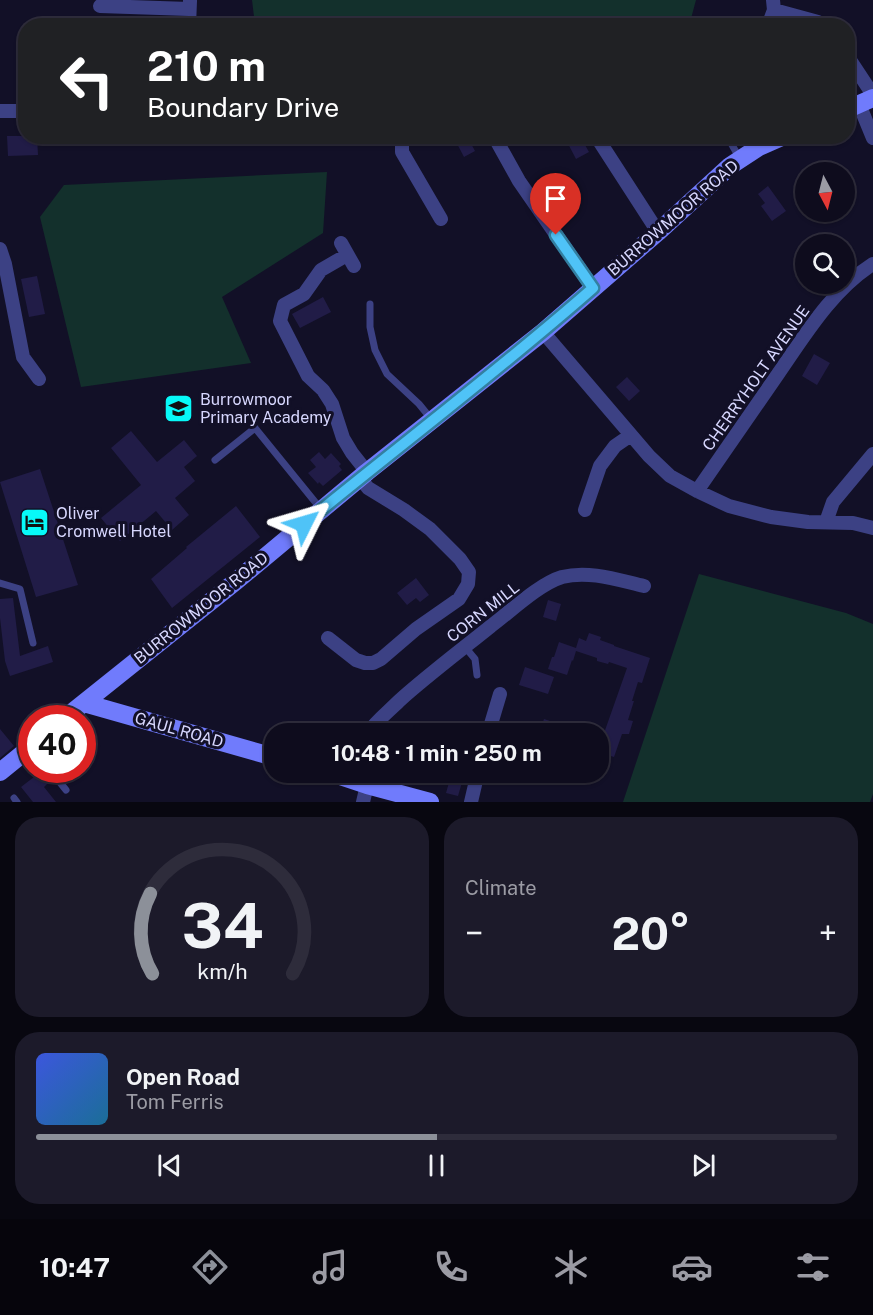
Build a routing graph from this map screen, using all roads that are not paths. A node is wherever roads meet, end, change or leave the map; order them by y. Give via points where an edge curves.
1 (189, 4) edge
2 (774, 5) edge
3 (100, 6) dead end
4 (808, 18) edge
5 (855, 78) edge
6 (863, 101) edge
7 (0, 111) edge
8 (18, 111) edge
9 (873, 138) edge
10 (402, 144) edge
11 (498, 144) edge
12 (601, 144) edge
13 (732, 144) edge
14 (766, 144) edge
15 (740, 159) junction
16 (441, 219) dead end
17 (658, 232) junction
18 (0, 249) edge
19 (348, 254) dead end
20 (873, 264) edge
21 (593, 288) junction
22 (370, 304) dead end
23 (543, 332) junction
24 (39, 379) dead end
25 (432, 420) junction
26 (631, 435) junction
27 (873, 454) edge
28 (215, 460) dead end
29 (363, 475) junction
30 (697, 491) junction
31 (322, 510) junction
32 (585, 510) dead end
33 (826, 522) junction
34 (873, 528) edge
35 (0, 583) edge
36 (644, 586) dead end
37 (328, 638) dead end
38 (33, 643) dead end
39 (465, 647) junction
40 (477, 675) dead end
41 (500, 694) dead end
42 (84, 703) junction
43 (81, 705) edge
44 (375, 723) edge
45 (491, 723) edge
46 (264, 754) edge
47 (18, 757) edge
48 (0, 772) edge
49 (60, 783) edge
50 (351, 783) edge
51 (475, 783) edge
52 (66, 790) dead end
53 (365, 794) edge
54 (430, 802) edge
55 (471, 802) edge

1 - 3 street
2 - 4 street
5 - 6 street
6 - 9 street
7 - 8 street
10 - 16 street via 402,152
11 - 21 street via 519,181
12 - 17 street
13 - 15 lane
14 - 15 street, BURROWMOOR ROAD
15 - 17 street, BURROWMOOR ROAD
17 - 21 street, BURROWMOOR ROAD
18 - 24 street via 23,357
19 - 29 street via 321,270 304,294 284,305 280,321 308,376 332,404 343,438
20 - 30 street, CHERRYHOLT AVENUE via 839,292 808,331
21 - 23 street, BURROWMOOR ROAD
22 - 25 lane via 375,350 387,374
23 - 25 street, BURROWMOOR ROAD
23 - 26 street
25 - 29 street, BURROWMOOR ROAD
26 - 30 street via 670,476
26 - 32 street via 615,446 600,466
27 - 33 street via 833,502
28 - 31 lane via 255,428
29 - 31 street, BURROWMOOR ROAD
29 - 37 street via 368,488 430,529 460,559 469,572 468,584 459,599 374,663 356,660
30 - 33 street via 729,506 771,517
31 - 42 street, BURROWMOOR ROAD
33 - 34 street
35 - 38 lane via 20,589
36 - 39 street, CORN MILL via 603,577 561,578 526,598
39 - 40 lane via 475,659
39 - 44 street, CORN MILL
41 - 45 street
42 - 43 street, BURROWMOOR ROAD
42 - 46 street, GAUL ROAD
47 - 48 street
49 - 52 lane
50 - 53 street
51 - 55 street
53 - 54 street

